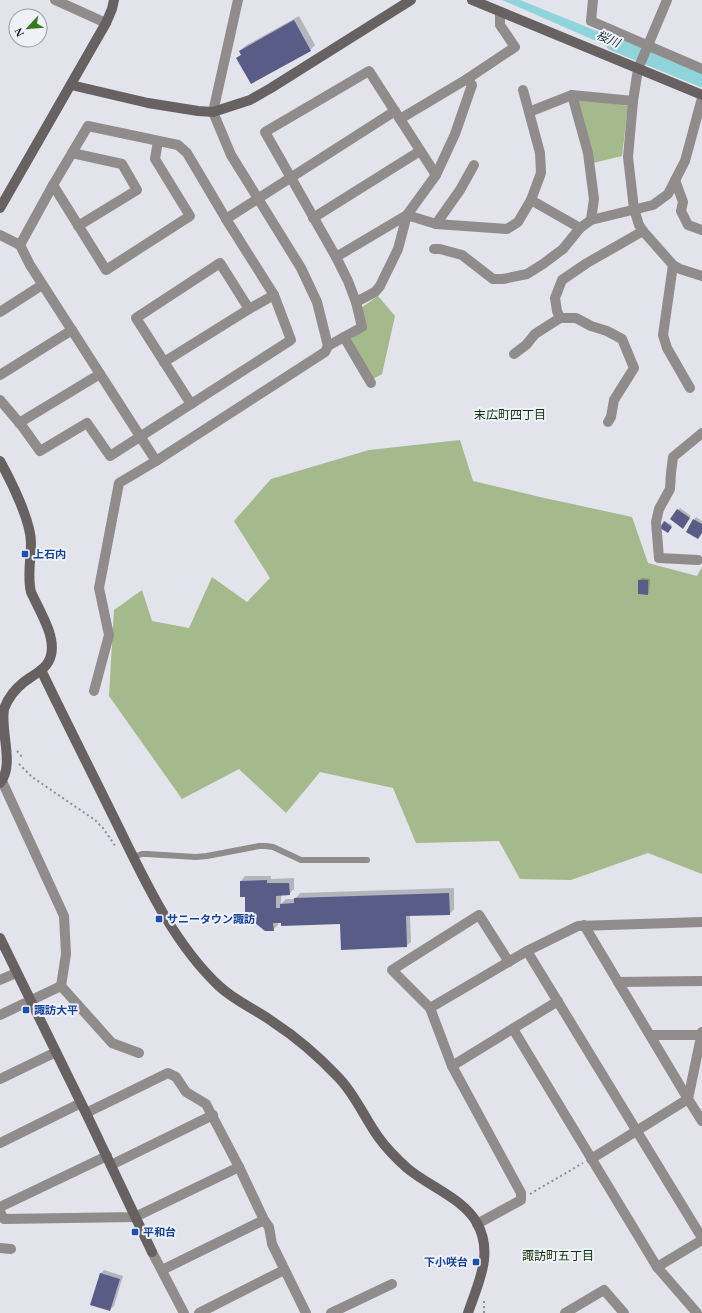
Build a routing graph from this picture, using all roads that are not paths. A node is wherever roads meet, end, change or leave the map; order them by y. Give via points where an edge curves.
1 (55, 0) edge
2 (114, 0) edge
3 (238, 0) edge
4 (411, 0) edge
5 (472, 0) edge
6 (594, 0) edge
7 (667, 0) edge
8 (500, 12) junction
9 (106, 23) junction
10 (647, 48) junction
11 (639, 66) junction
12 (702, 69) edge
13 (467, 79) junction
14 (71, 85) junction
15 (523, 90) dead end
16 (572, 95) junction
17 (702, 95) edge
18 (702, 98) edge
19 (633, 101) junction
20 (213, 112) junction
21 (530, 112) junction
22 (397, 115) junction
23 (158, 141) junction
24 (420, 152) junction
25 (72, 153) junction
26 (474, 165) dead end
27 (436, 175) junction
28 (291, 177) junction
29 (675, 180) junction
30 (53, 185) junction
31 (258, 199) junction
32 (531, 200) junction
33 (0, 208) edge
34 (634, 209) junction
35 (407, 215) junction
36 (314, 218) junction
37 (226, 219) junction
38 (591, 220) junction
39 (436, 224) junction
40 (78, 226) junction
41 (580, 228) junction
42 (702, 230) edge
43 (643, 231) junction
44 (0, 235) edge
45 (20, 245) junction
46 (434, 249) dead end
47 (336, 257) junction
48 (673, 265) junction
49 (702, 276) edge
50 (42, 285) junction
51 (274, 295) junction
52 (356, 302) junction
53 (249, 309) junction
54 (0, 312) edge
55 (560, 318) junction
56 (72, 330) junction
57 (344, 337) junction
58 (328, 346) junction
59 (514, 354) dead end
60 (164, 362) junction
61 (100, 374) junction
62 (0, 375) edge
63 (371, 383) dead end
64 (690, 388) dead end
65 (0, 400) edge
66 (191, 404) junction
67 (19, 422) junction
68 (608, 422) dead end
69 (702, 433) edge
70 (140, 437) junction
71 (156, 461) junction
72 (1, 467) edge
73 (698, 560) dead end
74 (41, 670) junction
75 (94, 691) dead end
76 (0, 725) edge
77 (1, 782) edge
78 (133, 857) junction
79 (367, 860) dead end
80 (702, 922) edge
81 (584, 925) junction
82 (0, 938) edge
83 (527, 950) junction
84 (509, 962) junction
85 (16, 972) junction
86 (0, 980) edge
87 (702, 981) edge
88 (618, 982) junction
89 (61, 986) junction
90 (31, 1001) junction
91 (558, 1001) junction
92 (430, 1008) junction
93 (0, 1015) edge
94 (513, 1029) junction
95 (701, 1034) edge
96 (651, 1035) junction
97 (56, 1052) junction
98 (139, 1053) dead end
99 (452, 1066) junction
100 (0, 1079) edge
101 (688, 1099) junction
102 (81, 1103) junction
103 (86, 1113) junction
104 (213, 1115) junction
105 (702, 1121) edge
106 (636, 1130) junction
107 (0, 1144) edge
108 (591, 1158) junction
109 (109, 1161) junction
110 (239, 1167) junction
111 (0, 1207) edge
112 (0, 1212) edge
113 (135, 1217) junction
114 (264, 1220) junction
115 (478, 1224) junction
116 (702, 1239) edge
117 (0, 1248) edge
118 (11, 1249) dead end
119 (657, 1267) junction
120 (162, 1270) junction
121 (284, 1270) junction
122 (392, 1284) dead end
123 (184, 1313) edge
124 (199, 1313) edge
125 (306, 1313) edge
126 (331, 1313) edge
127 (468, 1313) edge
128 (566, 1313) edge
129 (624, 1313) edge
130 (697, 1313) edge

1 - 9 street
2 - 9 street
3 - 20 street
4 - 20 street via 250,100
5 - 8 street
6 - 10 street via 591,22
7 - 10 street
8 - 11 street
8 - 13 street via 500,25 515,47
9 - 14 street
10 - 11 street
10 - 12 street
11 - 17 street
11 - 19 street
13 - 22 street
13 - 27 street via 472,85 455,134
14 - 20 street via 148,103 198,112
14 - 33 street
15 - 21 street
16 - 19 street
16 - 21 street
16 - 38 street via 588,153 594,199
18 - 29 street via 685,161
19 - 34 street via 628,157
20 - 31 street via 231,155
21 - 32 street via 540,153 541,173
22 - 24 street
22 - 28 street
22 - 28 street via 369,71 265,132
23 - 25 street via 88,126
23 - 37 street via 178,145 187,153
23 - 40 street via 155,159 190,216 106,270
24 - 27 street
24 - 36 street
25 - 30 street
25 - 40 street via 122,164 137,190
26 - 39 street
27 - 35 street
28 - 31 street
28 - 36 street
29 - 34 street via 668,194 653,205
29 - 42 street via 682,202 681,211 688,224
30 - 40 street
30 - 45 street
31 - 37 street
31 - 58 street via 301,268 317,302
32 - 39 street via 518,222 507,229
32 - 41 street
34 - 38 street
34 - 43 street
35 - 39 street
35 - 47 street
35 - 52 street via 398,249 380,286 375,292
36 - 47 street
37 - 51 street
38 - 41 street
41 - 46 street via 564,249 528,274 503,279 493,279 462,255
43 - 48 street
43 - 55 street via 562,280 555,298
44 - 45 street
45 - 50 street
47 - 52 street
48 - 49 street
48 - 64 street via 663,335 667,348
50 - 54 street
50 - 56 street
51 - 53 street
51 - 66 street via 291,340
52 - 57 street via 362,327
53 - 60 street
53 - 60 street via 220,263 136,318
55 - 59 street via 535,334
55 - 68 street via 576,318 622,339 634,368 614,400
56 - 61 street
56 - 62 street
57 - 58 street
57 - 63 street
58 - 71 street via 325,352
60 - 66 street
61 - 67 street
61 - 70 street
65 - 67 street
66 - 70 street
67 - 70 street via 40,451 87,422 110,456
69 - 73 street via 673,457 670,490 659,509 656,522 658,558
70 - 71 street
71 - 75 street via 119,483 99,588 109,635
72 - 74 street via 29,525 30,585 50,634 52,646 48,664
74 - 76 street via 23,683 9,698
74 - 78 street
76 - 77 street via 6,766
77 - 89 street via 64,916 66,954
78 - 79 lane via 147,854 196,857 266,846 301,860
78 - 115 street via 177,935 219,986 237,1001 273,1021 322,1061 340,1079 379,1138 393,1154 408,1169 462,1206
80 - 81 street
81 - 83 street
81 - 88 street
82 - 85 street
83 - 84 street
83 - 91 street
84 - 92 street
84 - 92 street via 479,915 392,970
85 - 86 street
85 - 90 street
87 - 88 street
88 - 96 street
89 - 90 street
89 - 98 street via 112,1044
90 - 93 street
90 - 97 street
91 - 94 street
91 - 106 street
92 - 99 street
94 - 99 street
94 - 108 street
95 - 96 street
95 - 101 street
96 - 101 street
97 - 100 street
97 - 102 street
99 - 115 street via 521,1193 520,1200
101 - 105 street
101 - 106 street
102 - 103 street
102 - 107 street
103 - 104 street via 168,1073 176,1077 186,1092 206,1104
103 - 109 street
104 - 109 street
104 - 110 street
106 - 108 street
106 - 116 street
108 - 119 street
109 - 111 street
109 - 113 street
110 - 113 street
110 - 114 street
112 - 113 street via 4,1219
113 - 120 street
114 - 120 street
114 - 121 street via 269,1226 272,1244
115 - 127 street via 485,1260
116 - 119 street
117 - 118 street
119 - 130 street
120 - 123 street
121 - 124 street
121 - 125 street
122 - 126 street
128 - 129 street via 604,1290

